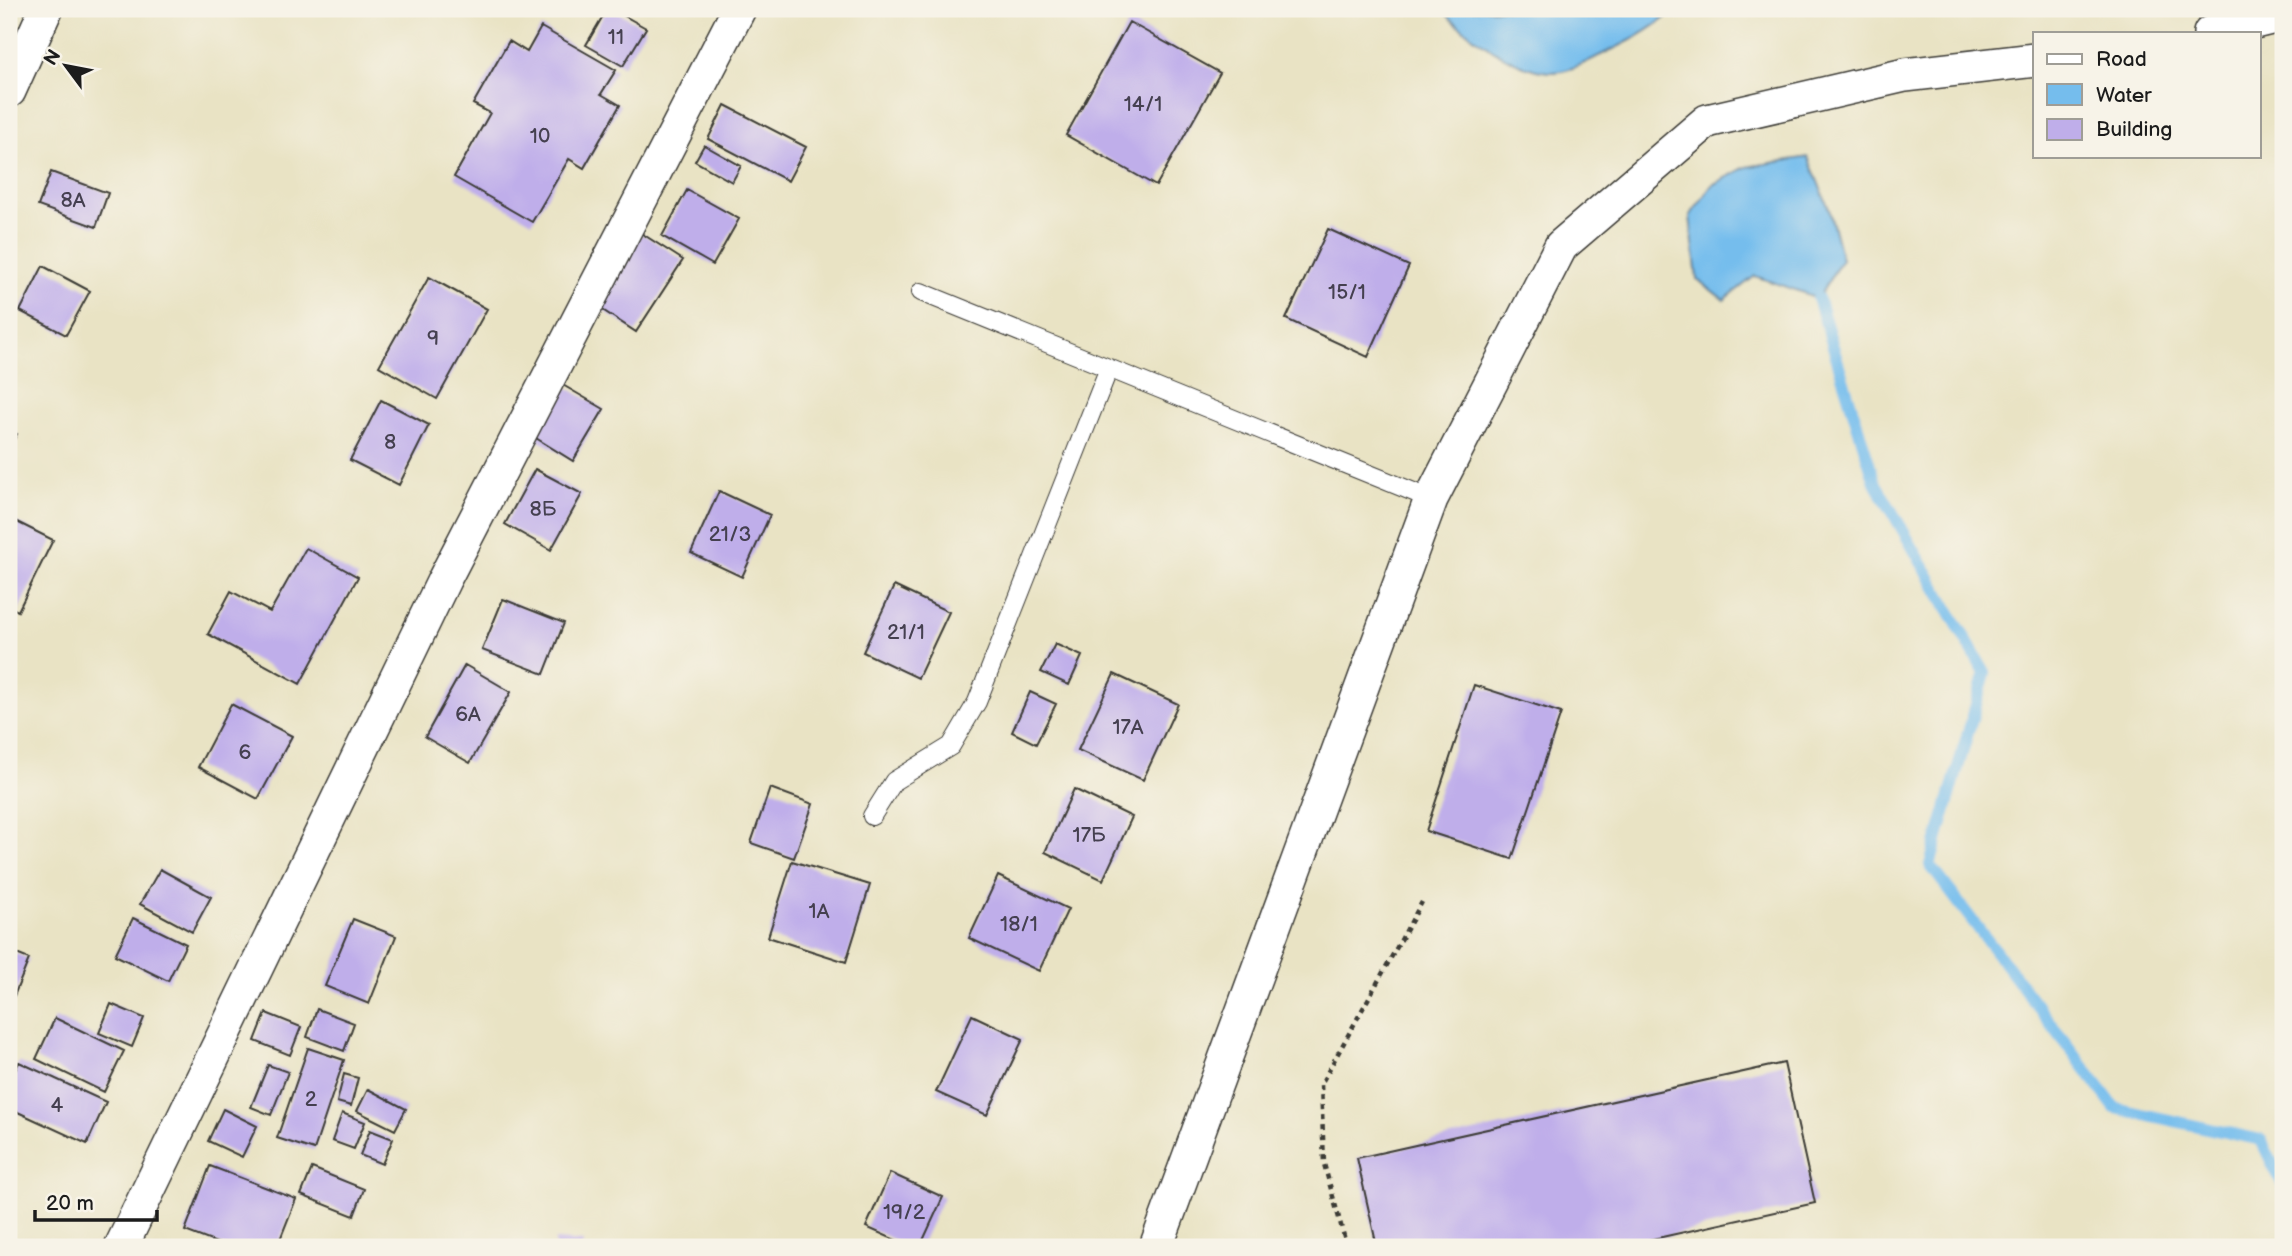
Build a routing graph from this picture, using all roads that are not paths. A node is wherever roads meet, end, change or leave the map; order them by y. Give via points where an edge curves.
1 (46, 9) edge
2 (739, 9) edge
3 (2283, 15) edge
4 (2214, 32) edge
5 (2033, 60) edge
6 (9, 91) edge
7 (920, 292) dead end
8 (1110, 368) junction
9 (1431, 499) junction
10 (872, 816) dead end
11 (121, 1247) edge
12 (1156, 1247) edge

1 - 6 street
2 - 11 street via 444,579
3 - 4 street
5 - 9 street via 1905,75 1707,121 1561,246
7 - 8 lane
8 - 9 lane
8 - 10 lane via 977,702 951,746 894,781
9 - 12 street

